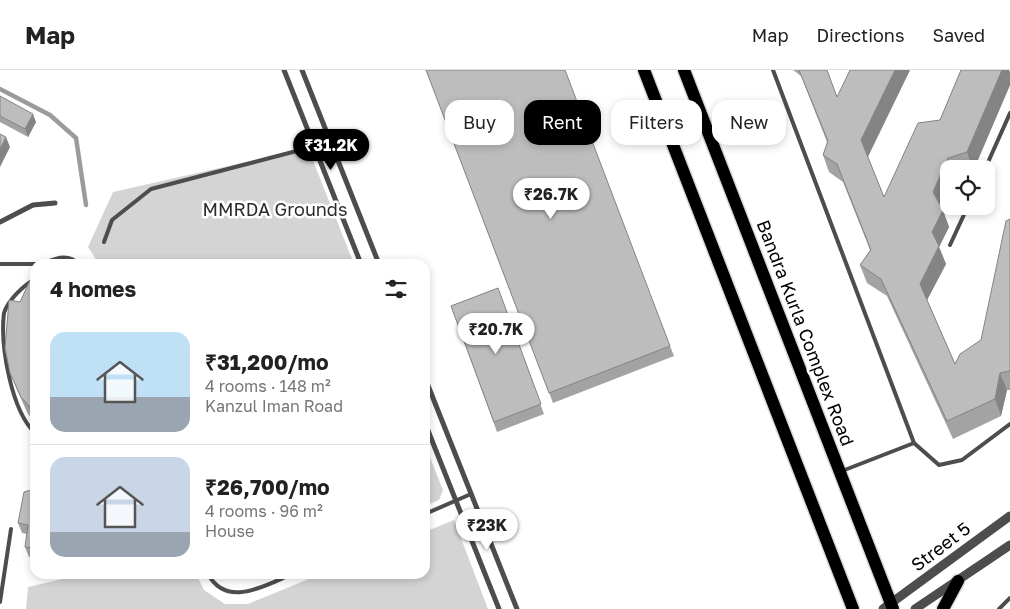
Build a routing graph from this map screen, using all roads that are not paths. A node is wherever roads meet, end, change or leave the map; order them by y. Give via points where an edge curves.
1 (284, 70) edge
2 (302, 70) edge
3 (644, 70) edge
4 (684, 70) edge
5 (774, 70) edge
6 (1010, 113) edge
7 (331, 142) junction
8 (315, 148) junction
9 (989, 160) edge
10 (55, 203) dead end
11 (964, 215) edge
12 (0, 222) edge
13 (104, 242) dead end
14 (950, 245) dead end
15 (56, 259) edge
16 (74, 259) edge
17 (359, 259) edge
18 (377, 259) edge
19 (2, 264) edge
20 (30, 264) edge
21 (0, 272) edge
22 (30, 282) edge
23 (430, 391) edge
24 (1008, 425) edge
25 (30, 428) edge
26 (1010, 432) edge
27 (430, 435) edge
28 (914, 443) junction
29 (840, 472) junction
30 (471, 494) junction
31 (456, 500) junction
32 (430, 512) edge
33 (1010, 516) edge
34 (11, 529) dead end
35 (1010, 545) edge
36 (211, 579) edge
37 (280, 579) edge
38 (958, 581) junction
39 (1010, 598) edge
40 (0, 602) edge
41 (889, 607) edge
42 (499, 609) edge
43 (517, 609) edge
44 (853, 609) edge
45 (915, 609) edge
46 (943, 609) edge
47 (999, 609) edge

1 - 8 street
2 - 7 street
3 - 44 main road
4 - 29 main road, Bandra Kurla Complex Road
5 - 28 lane
6 - 9 lane
7 - 8 lane
7 - 18 street
8 - 13 lane via 151,189 112,220
8 - 17 street
10 - 12 street via 33,205
11 - 14 lane
15 - 16 lane via 65,256
19 - 20 lane
19 - 21 lane
22 - 25 lane via 4,312 3,330 4,366
23 - 30 street
24 - 26 lane
24 - 28 lane via 962,460 939,465
27 - 31 street
28 - 29 lane
29 - 41 main road, Bandra Kurla Complex Road
30 - 31 lane
30 - 43 street
31 - 32 lane
31 - 42 street
33 - 41 street, Street 5
34 - 40 lane
35 - 38 street, Street 5
36 - 37 lane via 226,590 246,594
38 - 45 street, Street 5
38 - 46 main road
39 - 47 lane

